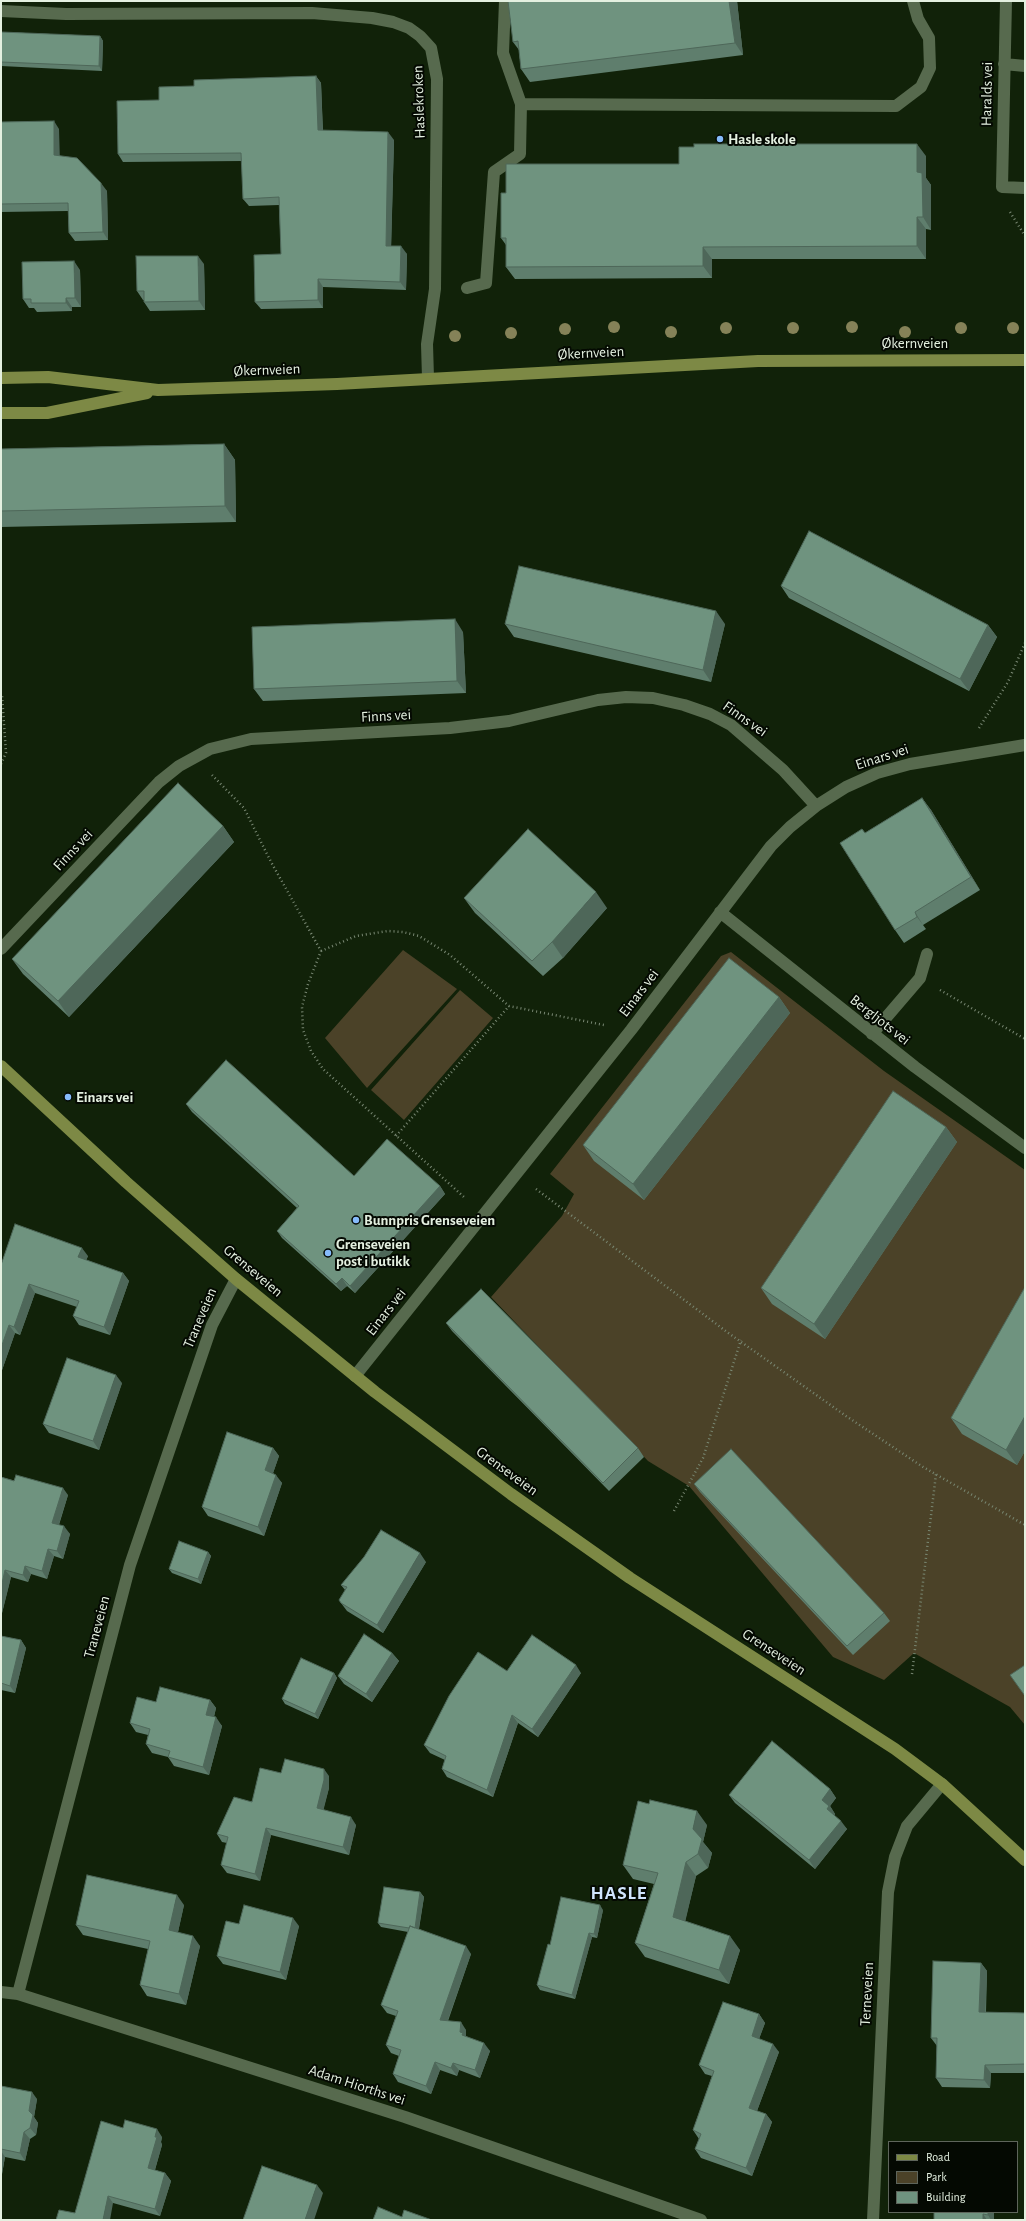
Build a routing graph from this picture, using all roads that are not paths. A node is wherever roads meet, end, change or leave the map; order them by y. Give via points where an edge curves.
1 (506, 1) edge
2 (913, 1) edge
3 (1006, 1) edge
4 (312, 7) edge
5 (1, 11) edge
6 (1004, 64) junction
7 (1025, 66) edge
8 (521, 104) junction
9 (1025, 188) edge
10 (467, 288) dead end
11 (1025, 360) edge
12 (1, 378) edge
13 (428, 378) junction
14 (158, 390) junction
15 (1, 413) edge
16 (1025, 745) edge
17 (816, 806) junction
18 (720, 912) junction
19 (1, 949) edge
20 (927, 954) dead end
21 (872, 1034) junction
22 (1, 1066) edge
23 (1025, 1148) edge
24 (236, 1279) junction
25 (355, 1376) junction
26 (942, 1784) junction
27 (1025, 1860) edge
28 (1, 1992) edge
29 (18, 1994) junction
30 (701, 2220) edge
31 (873, 2220) edge

1 - 8 street via 503,53
2 - 8 street via 918,19 929,38 930,68 921,87 896,106
3 - 6 street, Haralds vei
4 - 5 street, Haslekroken via 66,14
4 - 13 street, Haslekroken via 393,22 409,28 431,48 437,79 437,190 435,289 427,344
6 - 7 street
6 - 9 street, Haralds vei via 1002,187
8 - 10 street via 520,154 494,172 486,282
11 - 13 main road, Økernveien via 758,361
12 - 14 main road, Økernveien via 48,377
13 - 14 main road, Økernveien
14 - 15 main road, Økernveien via 47,413
16 - 17 street, Einars vei via 910,764 877,773 846,787
17 - 18 street, Einars vei via 771,846
17 - 19 street, Finns vei via 783,770 731,725 690,707 653,698 598,700 509,721 450,728 251,739 223,744 193,756 159,782
18 - 21 street, Bergljots vei
18 - 25 street, Einars vei via 632,1030
20 - 21 street via 920,978
21 - 23 street, Bergljots vei
22 - 24 main road, Grenseveien via 126,1182
24 - 25 main road, Grenseveien
24 - 29 street, Traneveien via 212,1325 130,1565
25 - 26 main road, Grenseveien via 498,1486 630,1578 882,1740
26 - 27 main road, Grenseveien
26 - 31 street, Terneveien via 907,1826 895,1857 888,1892
28 - 29 street, Adam Hiorths vei
29 - 30 street, Adam Hiorths vei via 406,2117

